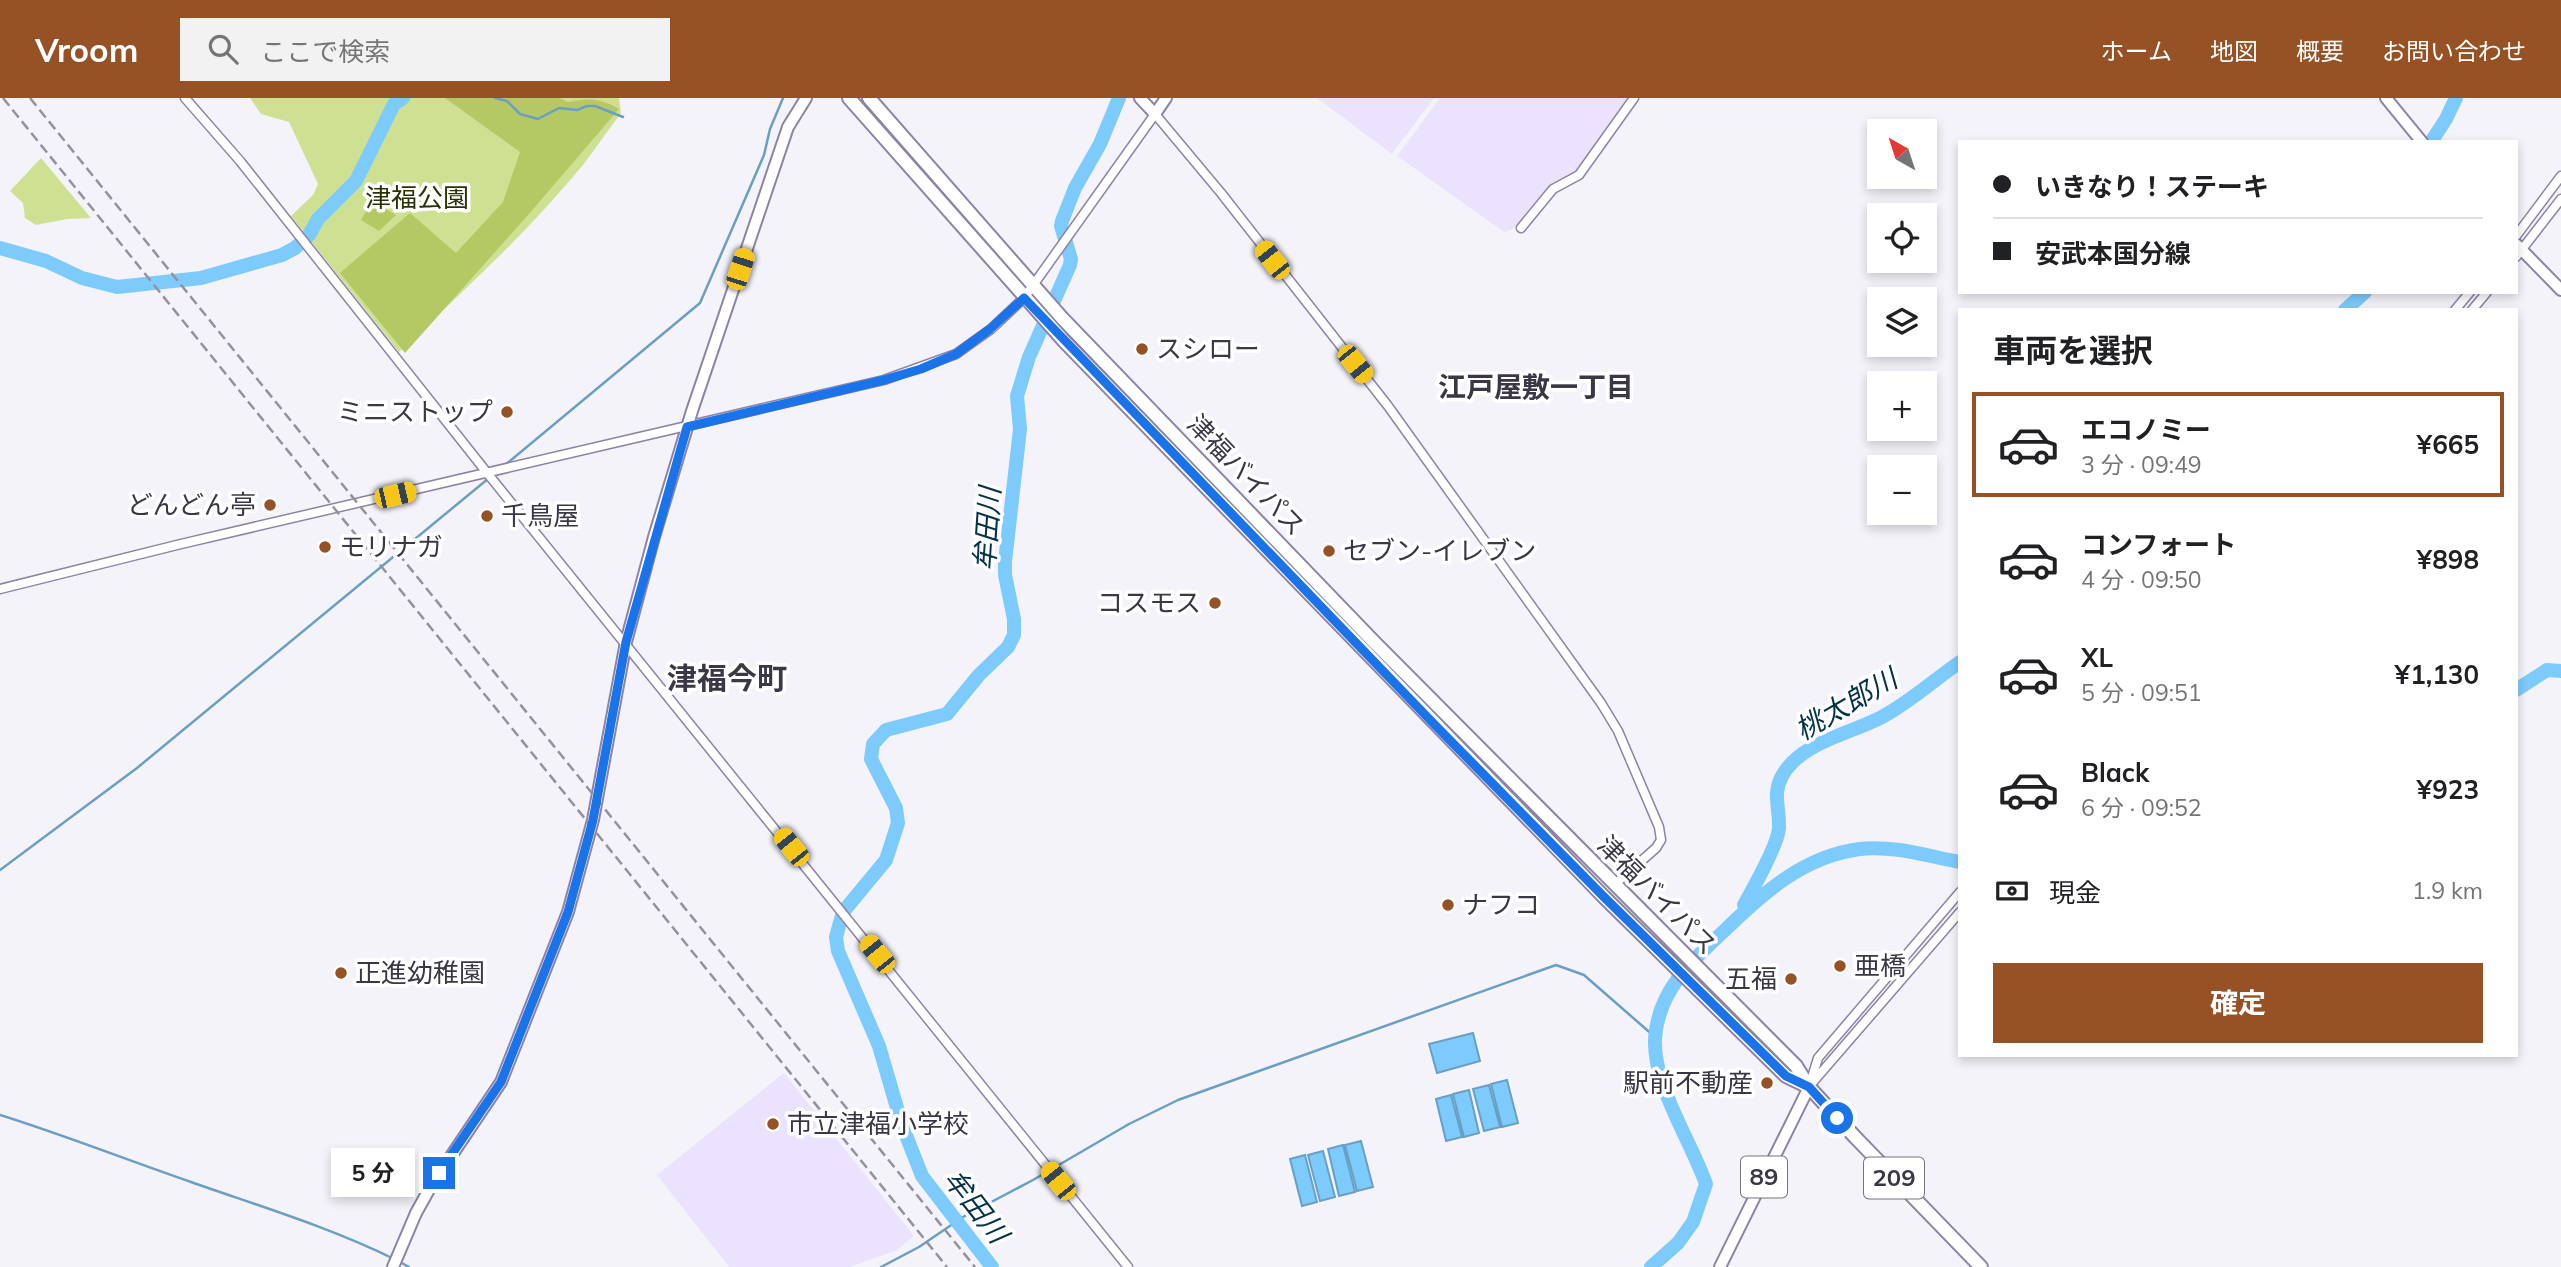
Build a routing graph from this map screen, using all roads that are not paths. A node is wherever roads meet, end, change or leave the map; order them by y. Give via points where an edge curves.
1 (185, 98) edge
2 (806, 98) edge
3 (849, 98) edge
4 (869, 98) edge
5 (1140, 98) edge
6 (1166, 98) edge
7 (1634, 98) edge
8 (2386, 98) edge
9 (1155, 114) junction
10 (2420, 139) edge
11 (2561, 176) edge
12 (2561, 199) edge
13 (1521, 228) dead end
14 (2518, 233) edge
15 (2519, 250) edge
16 (1032, 285) junction
17 (2561, 290) edge
18 (2468, 294) edge
19 (2485, 294) edge
20 (1024, 298) junction
21 (2457, 308) edge
22 (2474, 308) edge
23 (687, 427) junction
24 (488, 474) junction
25 (0, 589) edge
26 (626, 642) junction
27 (1614, 885) junction
28 (1958, 894) edge
29 (1958, 914) edge
30 (1809, 1087) junction
31 (393, 1267) edge
32 (1128, 1267) edge
33 (1720, 1267) edge
34 (1981, 1267) edge

1 - 24 street
2 - 23 main road via 788,127
3 - 20 highway, 津福バイパス / 209
4 - 16 highway, 津福バイパス / 209
5 - 9 main road
6 - 9 main road
7 - 13 street via 1579,175 1553,189
8 - 10 main road
9 - 16 street
9 - 27 street via 1388,406 1607,712 1661,840
11 - 14 street
12 - 15 street
15 - 17 main road
16 - 20 street
16 - 27 highway, 津福バイパス / 209
18 - 21 street
19 - 22 street
20 - 23 street via 956,354 921,369
20 - 30 highway, 津福バイパス / 209 via 1661,952 1786,1076
23 - 24 street
23 - 26 main road
24 - 25 street
24 - 26 street
26 - 31 main road via 593,820 568,912 501,1082 431,1186
26 - 32 street
27 - 30 highway, 津福バイパス / 209 via 1796,1066
28 - 30 street via 1818,1058
29 - 30 street
30 - 33 main road, 89
30 - 34 highway, 209

